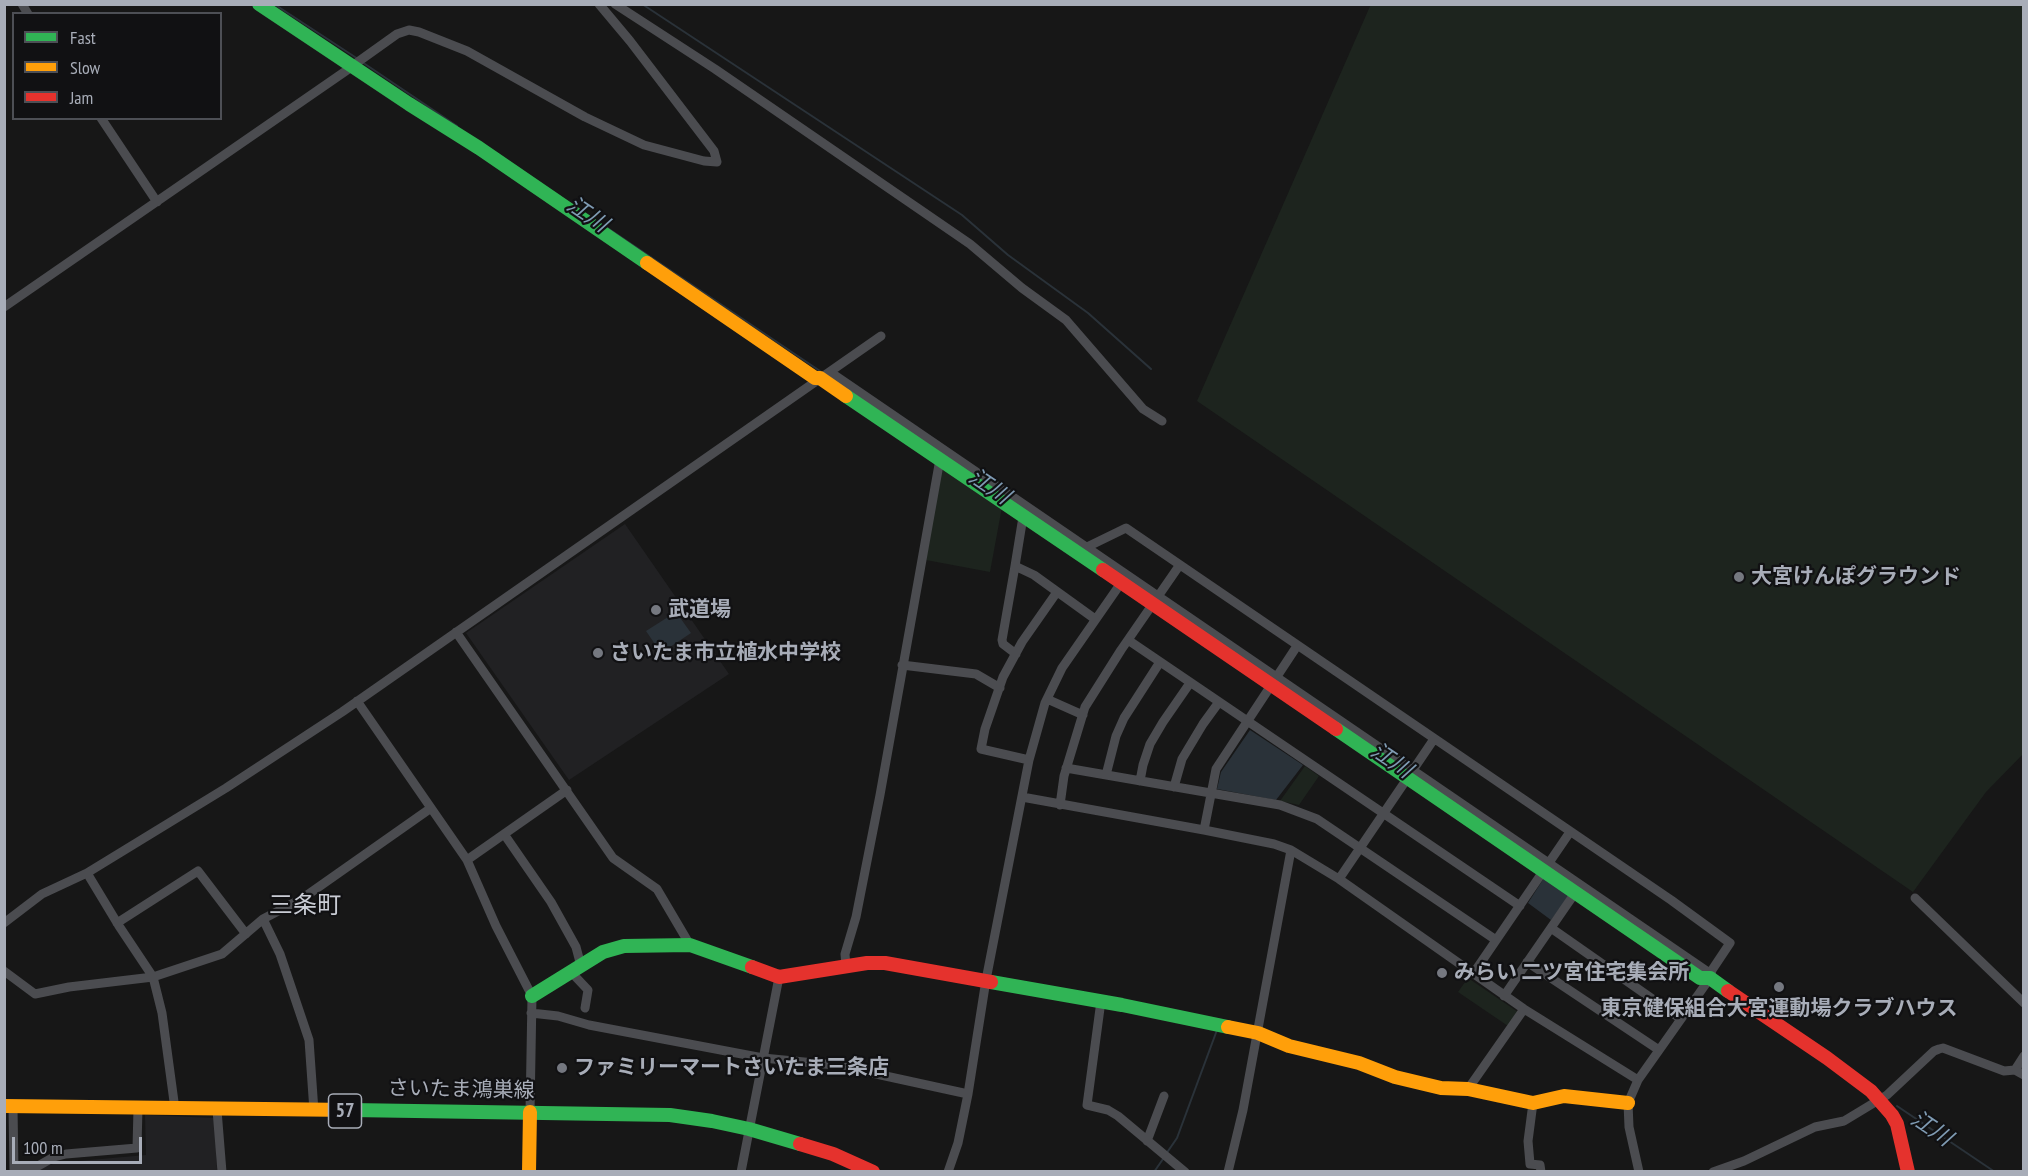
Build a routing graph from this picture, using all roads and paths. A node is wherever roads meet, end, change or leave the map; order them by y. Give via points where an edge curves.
1 (259, 4) edge
2 (598, 4) edge
3 (615, 4) edge
4 (358, 62) junction
5 (101, 120) edge
6 (158, 202) junction
7 (4, 307) edge
8 (881, 336) dead end
9 (825, 375) junction
10 (1162, 421) dead end
11 (940, 459) junction
12 (1028, 513) junction
13 (1087, 547) junction
14 (1014, 566) junction
15 (1179, 566) junction
16 (1124, 579) junction
17 (1057, 592) junction
18 (1155, 600) junction
19 (1095, 620) junction
20 (456, 632) junction
21 (1128, 640) junction
22 (1297, 646) junction
23 (1016, 654) junction
24 (1160, 662) junction
25 (902, 665) junction
26 (1273, 680) junction
27 (1190, 682) junction
28 (1000, 688) junction
29 (1047, 699) junction
30 (357, 701) junction
31 (1219, 702) junction
32 (1083, 715) junction
33 (1247, 721) junction
34 (1434, 739) junction
35 (1029, 760) junction
36 (1066, 768) junction
37 (1410, 774) junction
38 (1106, 775) junction
39 (1140, 781) junction
40 (1174, 787) junction
41 (567, 790) junction
42 (1211, 793) junction
43 (1022, 797) junction
44 (1060, 805) junction
45 (431, 808) junction
46 (1383, 814) junction
47 (1204, 830) junction
48 (1570, 832) junction
49 (504, 834) junction
50 (1360, 848) junction
51 (1291, 850) junction
52 (467, 860) junction
53 (1547, 867) junction
54 (87, 873) junction
55 (1339, 879) junction
56 (1578, 889) junction
57 (1915, 898) dead end
58 (1520, 906) junction
59 (263, 919) junction
60 (4, 923) edge
61 (117, 923) junction
62 (1551, 928) junction
63 (246, 934) junction
64 (1496, 940) junction
65 (690, 945) junction
66 (1527, 962) junction
67 (846, 967) junction
68 (576, 969) junction
69 (4, 971) edge
70 (1473, 974) junction
71 (1711, 976) junction
72 (153, 977) junction
73 (779, 977) junction
74 (986, 980) junction
75 (532, 996) junction
76 (1504, 996) junction
77 (1101, 1001) junction
78 (2024, 1003) edge
79 (585, 1008) dead end
80 (1524, 1009) junction
81 (531, 1013) junction
82 (1681, 1019) junction
83 (1258, 1033) junction
84 (1659, 1050) junction
85 (2024, 1056) edge
86 (763, 1058) junction
87 (2019, 1073) edge
88 (1638, 1080) junction
89 (1468, 1089) junction
90 (968, 1094) junction
91 (1164, 1096) dead end
92 (1880, 1099) junction
93 (1533, 1103) junction
94 (1628, 1104) junction
95 (9, 1107) edge
96 (138, 1108) junction
97 (174, 1108) junction
98 (218, 1110) junction
99 (314, 1111) junction
100 (530, 1112) junction
101 (749, 1129) junction
102 (1147, 1140) junction
103 (14, 1170) edge
104 (222, 1172) edge
105 (529, 1172) edge
106 (741, 1172) edge
107 (873, 1172) edge
108 (948, 1172) edge
109 (1185, 1172) edge
110 (1228, 1172) edge
111 (1541, 1172) edge
112 (1639, 1172) edge
113 (1713, 1172) edge
114 (1908, 1172) edge

1 - 4 street
2 - 4 street via 714,151 717,162 644,145 467,51 419,32 397,34
3 - 10 street via 970,244 1066,320 1143,409
4 - 6 street
4 - 9 street via 815,378
5 - 6 street
6 - 7 street
8 - 9 street
9 - 11 street
9 - 12 street
9 - 20 street
11 - 12 street
11 - 25 street
12 - 13 street
12 - 14 street
12 - 16 street
13 - 15 street via 1126,528
13 - 16 street
14 - 17 street
14 - 23 street via 1002,640
15 - 18 street
15 - 22 street
16 - 18 street
16 - 19 street
17 - 19 street
17 - 23 street
18 - 21 street
18 - 26 street
19 - 29 street via 1062,668
20 - 30 street
20 - 41 street
21 - 24 street
21 - 32 street
22 - 26 street
22 - 34 street
23 - 28 street
24 - 27 street
24 - 38 street via 1124,718
25 - 28 street via 976,674
25 - 67 street via 856,917 845,954
26 - 33 street
26 - 37 street
27 - 31 street
27 - 39 street via 1150,744
28 - 35 street via 981,749
29 - 32 street
29 - 35 street
30 - 45 street
30 - 54 street
31 - 33 street
31 - 40 street via 1182,759
32 - 36 street
33 - 42 street via 1216,769
33 - 46 street
34 - 37 street
34 - 48 street
35 - 43 street
36 - 38 street
36 - 44 street
37 - 46 street
37 - 53 street
38 - 39 street
39 - 40 street
40 - 42 street
41 - 49 street
41 - 65 street via 613,858 657,889
42 - 47 street
42 - 50 street via 1280,805 1317,819
43 - 44 street
43 - 74 street
44 - 47 street
45 - 52 street
45 - 59 street via 303,898
46 - 50 street
46 - 58 street
47 - 51 street
48 - 53 street
48 - 71 street via 1730,943
49 - 52 street
49 - 68 street via 551,902 576,947
50 - 55 street
50 - 64 street
51 - 55 street
51 - 83 street
52 - 75 street
53 - 56 street
53 - 58 street
54 - 60 street via 42,894
54 - 61 street
55 - 70 street
56 - 62 street
56 - 71 street via 1700,978
57 - 78 street
58 - 64 street
59 - 63 street
59 - 99 street via 280,954 307,1032
61 - 63 street via 198,871
61 - 72 street
62 - 66 street
62 - 82 street
63 - 72 street via 222,954
64 - 70 street
65 - 68 street via 624,946 603,952
65 - 73 street
66 - 76 street
66 - 84 street
67 - 73 street
67 - 74 street via 885,963
68 - 75 street
68 - 79 street via 588,990
69 - 72 street via 35,994
70 - 76 street
71 - 82 street
71 - 92 street
72 - 97 street via 162,1013
73 - 86 street
74 - 77 street
74 - 90 street
75 - 81 street
76 - 80 street
77 - 83 street
77 - 102 street via 1087,1105 1112,1113
80 - 88 street
80 - 89 street
81 - 86 street
81 - 100 street
82 - 84 street
83 - 89 street via 1395,1077 1440,1088
83 - 110 street
84 - 88 street
85 - 87 street
86 - 90 street via 835,1065
86 - 101 street
87 - 92 street via 1943,1048 1934,1051
88 - 94 street
89 - 93 street
90 - 108 street
91 - 102 street
92 - 113 street via 1844,1121 1815,1127
92 - 114 street via 1897,1124
93 - 94 street via 1564,1096
93 - 111 street via 1528,1141 1530,1164 1540,1165
94 - 112 street
95 - 96 street, さいたま鴻巣線 / 57
95 - 103 street
96 - 97 street, さいたま鴻巣線 / 57
96 - 103 street via 137,1148 66,1154 38,1166
97 - 98 street, さいたま鴻巣線 / 57
98 - 99 street, さいたま鴻巣線 / 57
98 - 104 street
99 - 100 street, さいたま鴻巣線 / 57
100 - 101 street, さいたま鴻巣線 / 57 via 670,1115
100 - 105 street
101 - 106 street
101 - 107 street, さいたま鴻巣線 / 57 via 833,1154
102 - 109 street

